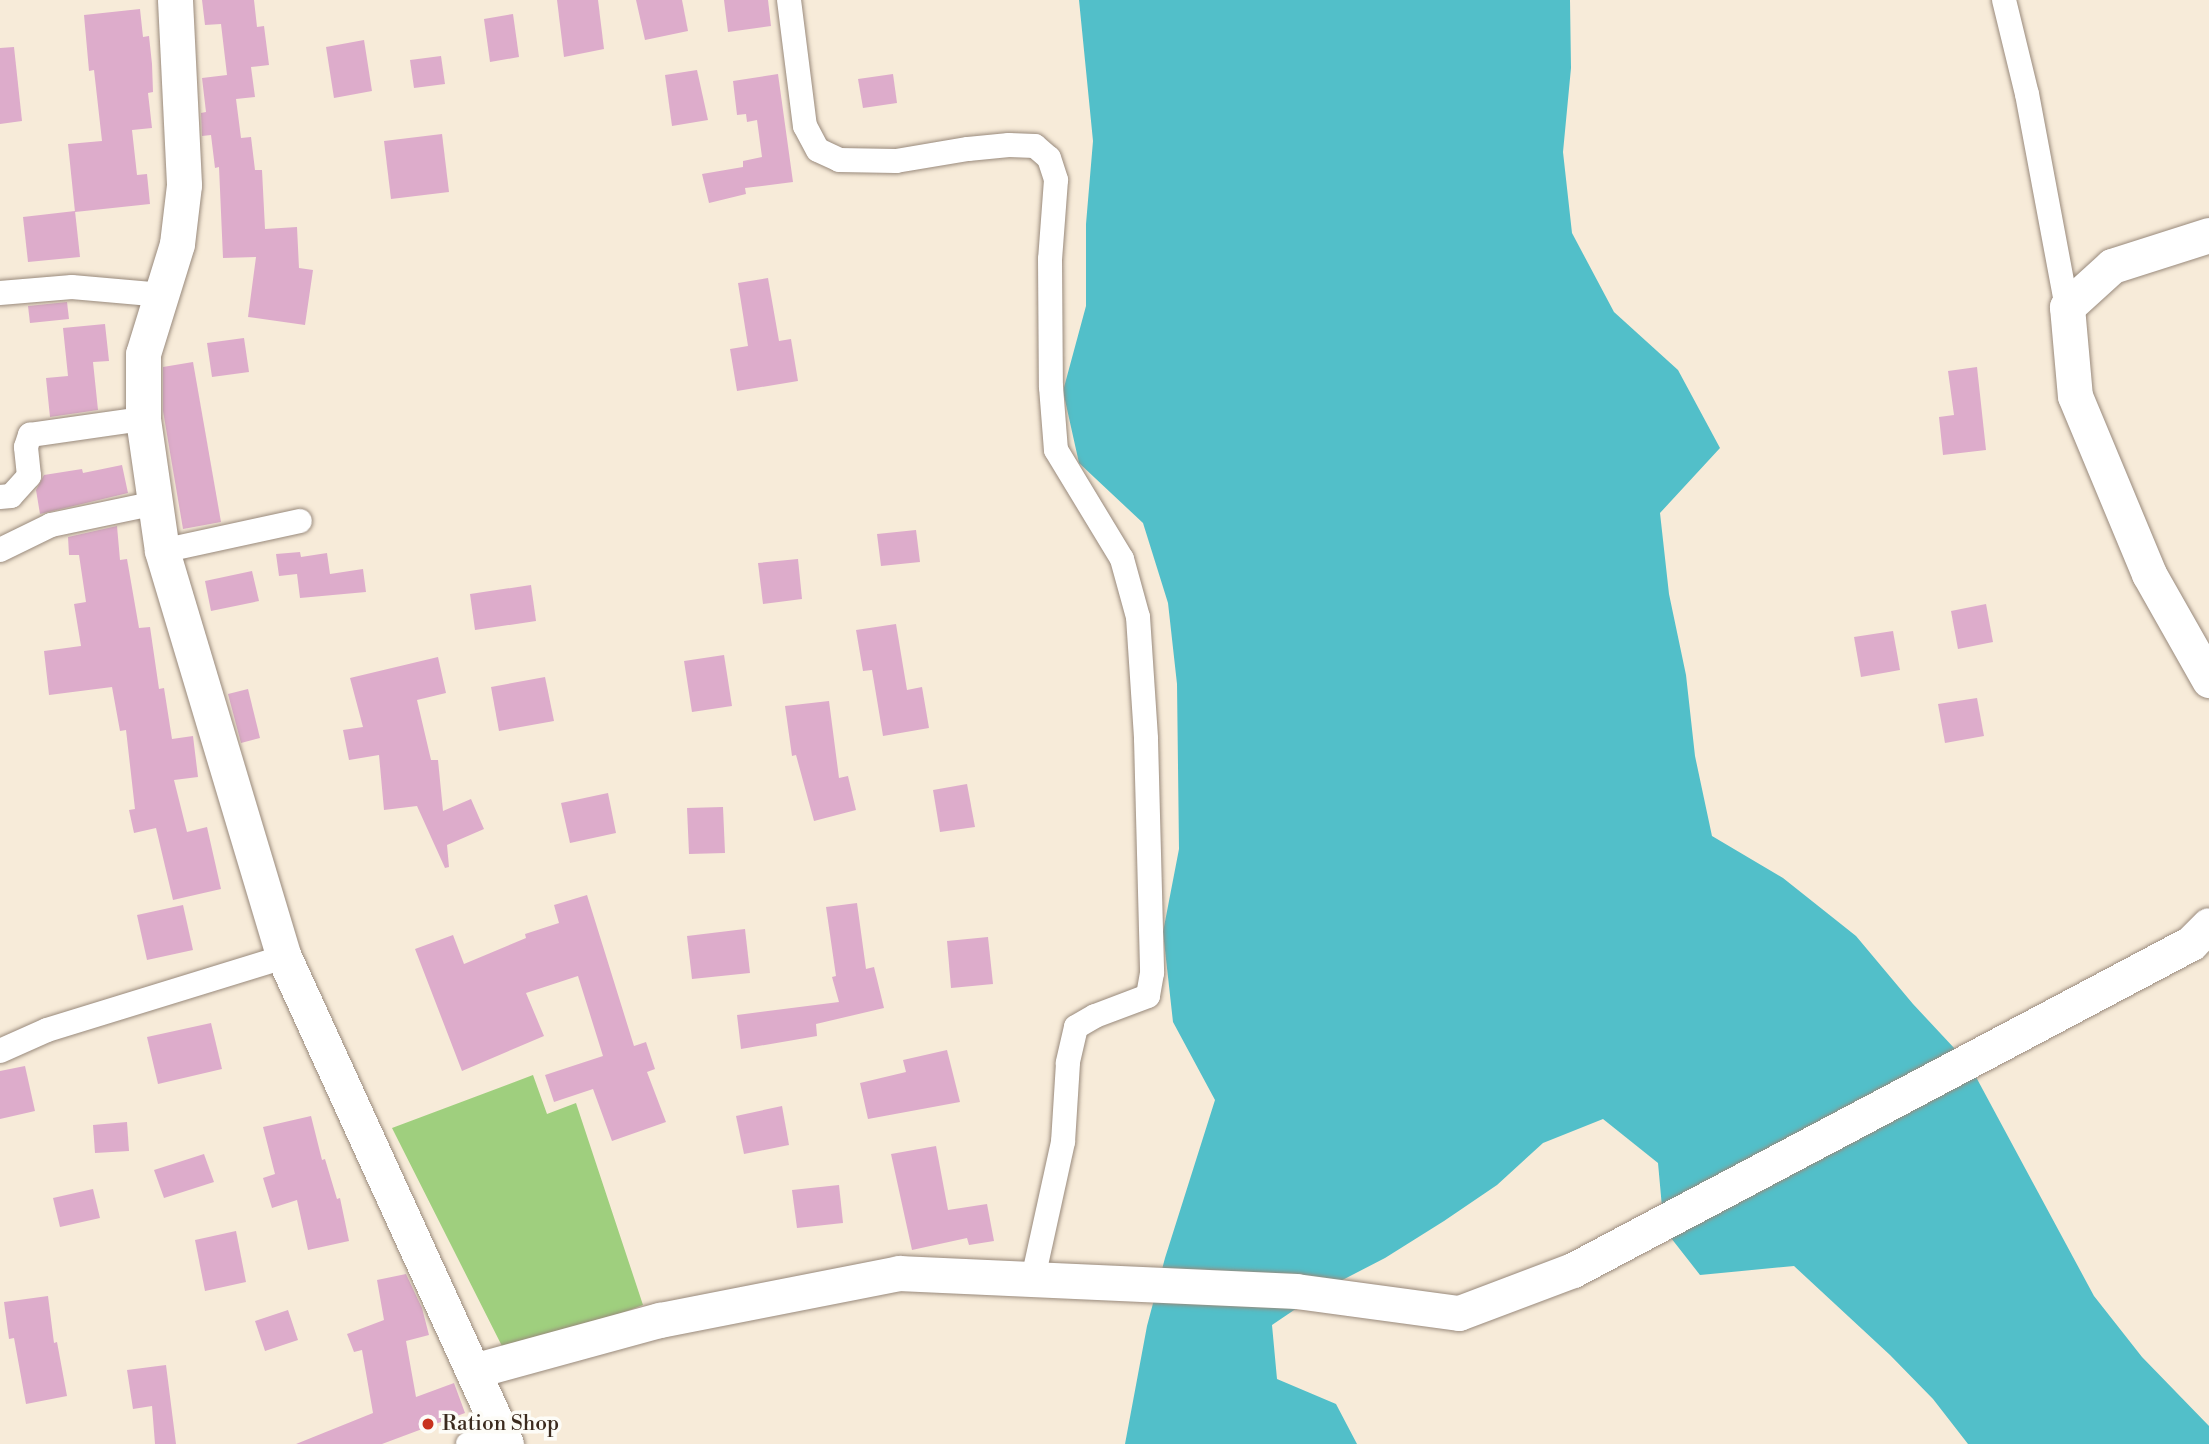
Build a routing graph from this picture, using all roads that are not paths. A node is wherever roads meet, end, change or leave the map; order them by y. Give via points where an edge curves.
1 (175, 0) edge
2 (789, 0) edge
3 (2004, 0) edge
4 (2209, 235) edge
5 (0, 293) edge
6 (163, 295) junction
7 (2067, 307) junction
8 (142, 419) junction
9 (0, 497) edge
10 (155, 503) junction
11 (300, 521) dead end
12 (0, 550) edge
13 (162, 551) junction
14 (2209, 680) edge
15 (2209, 925) edge
16 (284, 957) junction
17 (0, 1051) edge
18 (1033, 1279) junction
19 (473, 1371) junction
20 (504, 1439) edge
21 (468, 1444) edge

1 - 6 main road via 184,185 177,244
2 - 18 street via 805,126 818,150 839,160 895,161 968,149 1035,146 1049,158 1056,180 1050,258 1056,450 1122,559 1138,617 1152,973 1148,996 1076,1027 1068,1063 1063,1142
3 - 7 street via 2027,94
4 - 7 main road via 2112,266
5 - 6 street via 72,288
6 - 8 main road via 145,341
7 - 14 main road via 2075,396 2149,573
8 - 9 street via 30,435 26,447 29,476 11,496
8 - 10 main road
10 - 12 street via 51,525
10 - 13 main road
11 - 13 street
13 - 16 main road
15 - 18 main road via 2191,943 1573,1270 1460,1313 1296,1291
16 - 17 street via 47,1030
16 - 19 main road
18 - 19 main road via 899,1273 660,1320
19 - 20 main road
20 - 21 street

